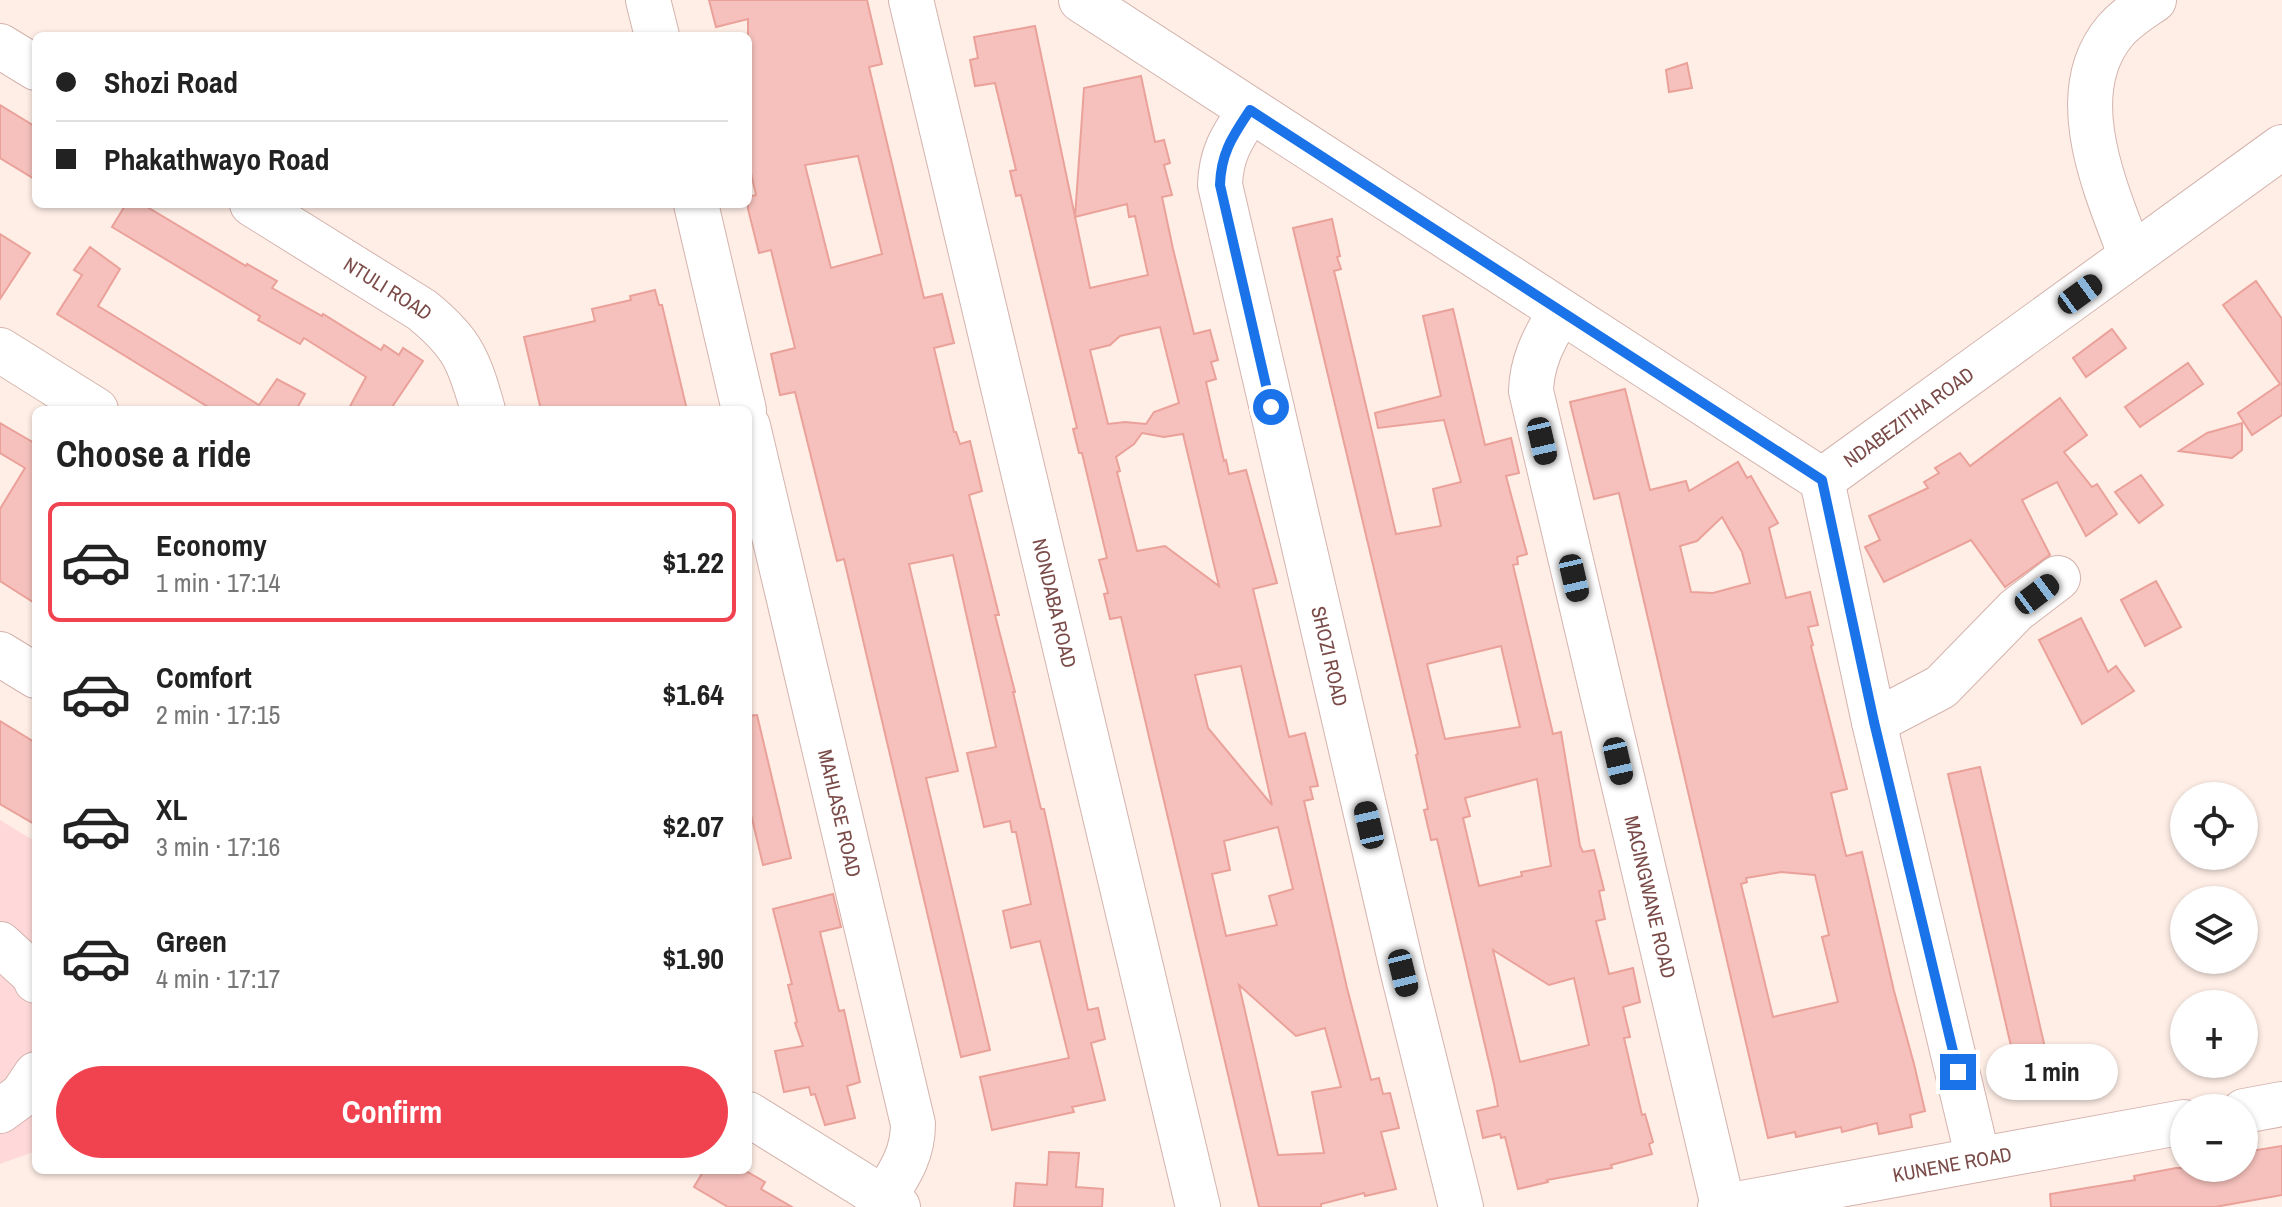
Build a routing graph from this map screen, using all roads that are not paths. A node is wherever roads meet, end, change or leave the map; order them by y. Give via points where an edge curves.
1 (648, 0) edge
2 (911, 0) edge
3 (1081, 0) edge
4 (2154, 0) edge
5 (656, 32) edge
6 (0, 46) edge
7 (32, 66) edge
8 (1250, 110) junction
9 (2282, 147) edge
10 (258, 208) edge
11 (697, 208) edge
12 (2131, 256) junction
13 (1560, 311) junction
14 (0, 350) edge
15 (90, 406) edge
16 (482, 406) edge
17 (743, 406) edge
18 (752, 443) edge
19 (1822, 480) junction
20 (2058, 578) dead end
21 (0, 654) edge
22 (32, 674) edge
23 (1874, 722) junction
24 (0, 944) edge
25 (32, 977) edge
26 (32, 1080) edge
27 (2282, 1104) edge
28 (2258, 1108) edge
29 (0, 1111) edge
30 (752, 1116) edge
31 (2170, 1125) edge
32 (1978, 1159) junction
33 (891, 1202) edge
34 (1198, 1207) edge
35 (1461, 1207) edge
36 (1721, 1207) edge

1 - 5 street
2 - 34 street, NONDABA ROAD
3 - 8 street, NDABEZITHA ROAD
4 - 12 street via 2116,30 2104,47 2091,93 2097,154
6 - 7 street
8 - 13 street, NDABEZITHA ROAD
8 - 35 street, SHOZI ROAD via 1230,140 1220,185
9 - 12 street, NDABEZITHA ROAD
10 - 16 street, NTULI ROAD via 442,327 464,352
11 - 17 street
12 - 19 street, NDABEZITHA ROAD
13 - 19 street, NDABEZITHA ROAD
13 - 36 street, MACINGWANE ROAD via 1531,369 1531,391
14 - 15 street
18 - 33 street, MAHLASE ROAD via 913,1124 908,1160
19 - 23 street
20 - 23 street via 2016,610 1941,687
21 - 22 street
23 - 32 street
24 - 25 street
26 - 29 street
27 - 28 street
30 - 33 street
31 - 32 street, KUNENE ROAD
32 - 36 street, KUNENE ROAD

